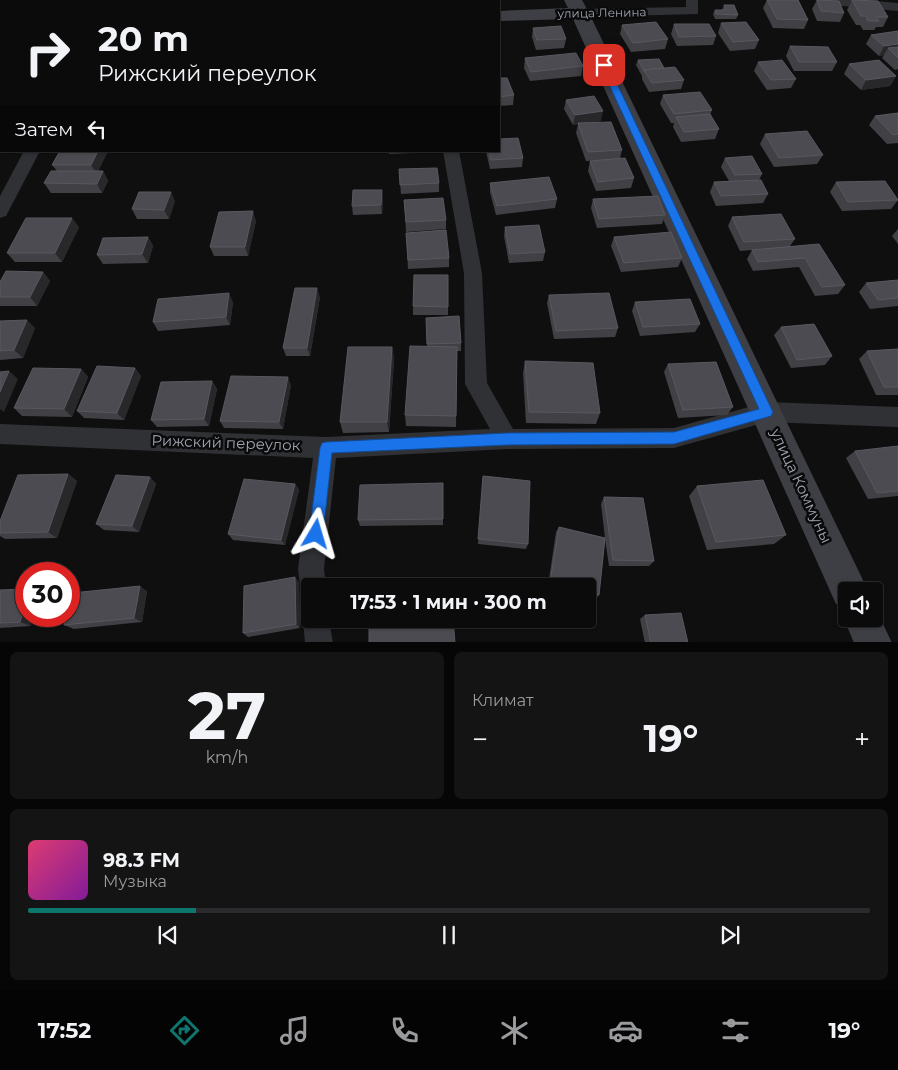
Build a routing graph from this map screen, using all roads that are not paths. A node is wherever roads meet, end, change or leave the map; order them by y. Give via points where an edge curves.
1 (692, 0) edge
2 (821, 0) edge
3 (878, 2) edge
4 (576, 6) edge
5 (898, 6) edge
6 (898, 13) edge
7 (500, 16) edge
8 (31, 152) edge
9 (451, 152) edge
10 (0, 212) edge
11 (767, 412) junction
12 (898, 417) edge
13 (0, 434) edge
14 (507, 439) junction
15 (326, 448) junction
16 (313, 578) edge
17 (845, 582) edge
18 (866, 627) edge
19 (317, 628) edge
20 (319, 642) edge
21 (873, 642) edge

1 - 4 street, улица Ленина via 693,11
2 - 3 street
3 - 5 street
3 - 6 street
4 - 7 street, улица Ленина
4 - 11 street, улица Коммуны
8 - 10 street
9 - 14 street via 473,273 476,384
11 - 12 street, Рижский переулок
11 - 14 street, Рижский переулок via 674,438
11 - 17 street, улица Коммуны
13 - 15 street, Рижский переулок
14 - 15 street, Рижский переулок
15 - 16 street
18 - 21 street
19 - 20 street

